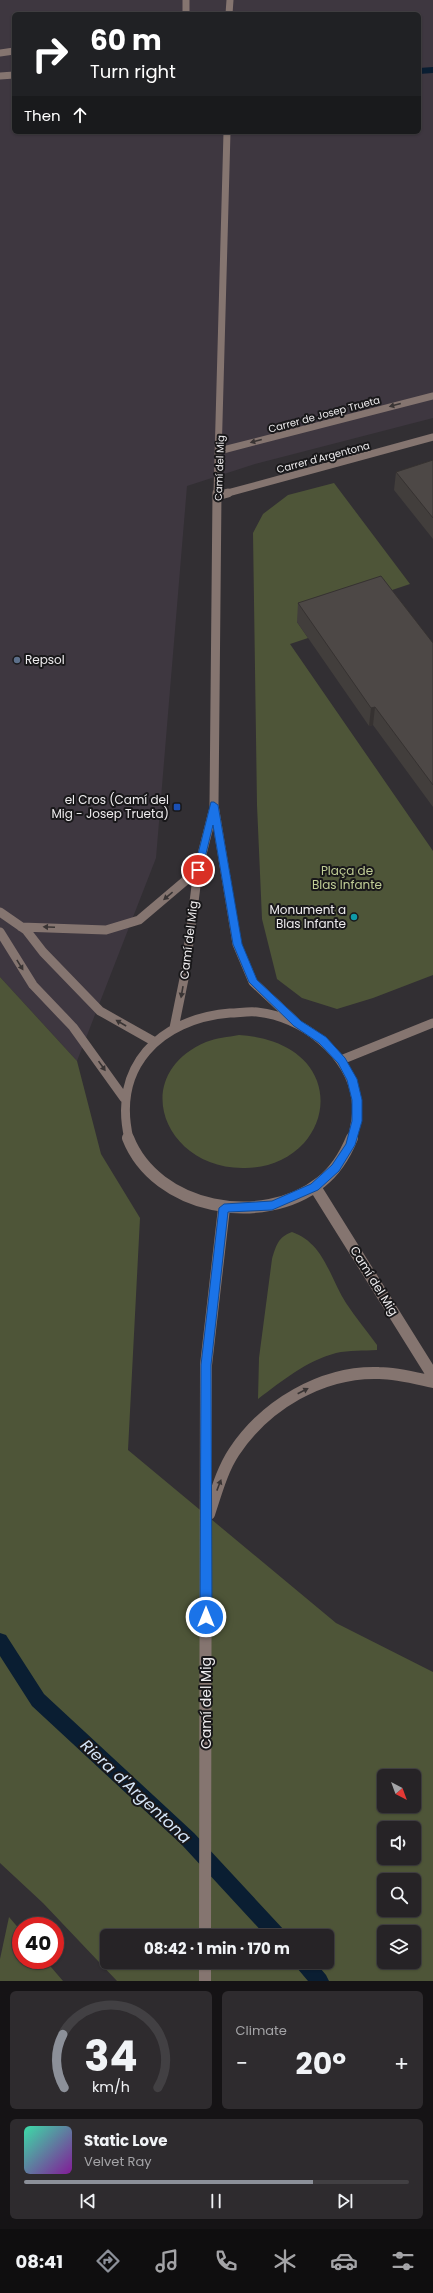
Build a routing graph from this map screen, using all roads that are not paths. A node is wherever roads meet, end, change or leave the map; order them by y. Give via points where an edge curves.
1 (186, 0) edge
2 (230, 0) edge
3 (186, 12) edge
4 (230, 12) edge
5 (12, 51) edge
6 (0, 53) edge
7 (12, 75) edge
8 (0, 76) edge
9 (227, 134) edge
10 (433, 396) edge
11 (433, 437) edge
12 (219, 451) junction
13 (218, 496) junction
14 (214, 805) junction
15 (198, 870) junction
16 (0, 912) edge
17 (21, 927) junction
18 (0, 932) edge
19 (433, 1023) edge
20 (298, 1024) junction
21 (174, 1028) junction
22 (155, 1042) junction
23 (342, 1060) junction
24 (124, 1098) junction
25 (315, 1187) junction
26 (224, 1208) junction
27 (433, 1376) edge
28 (433, 1382) edge
29 (206, 1522) junction
30 (206, 1929) edge
31 (205, 1969) edge
32 (205, 1981) edge

1 - 3 street
2 - 4 street
5 - 6 street
7 - 8 street
9 - 12 street, Camí del Mig
10 -> 12 street, Carrer de Josep Trueta
11 - 13 street, Carrer d'Argentona
12 - 13 street, Camí del Mig
13 - 14 street, Camí del Mig
14 - 15 street, Camí del Mig
14 - 20 street, Camí del Mig via 237,944 253,982
15 -> 17 street via 140,920 106,930
15 -> 21 street, Camí del Mig via 185,974
16 - 17 street
22 -> 17 street via 100,1011
18 -> 24 street via 33,985 73,1028
19 - 23 street
20 - 21 street via 257,1012 214,1013
20 - 23 street via 322,1040
21 - 22 street
22 - 24 street via 134,1068
23 - 25 street via 352,1079 357,1100 357,1121 350,1145 336,1168
24 - 26 street via 125,1127 137,1156 159,1181 189,1198
25 - 26 street via 272,1206
25 - 27 street, Camí del Mig
26 - 29 street, Camí del Mig via 206,1365
29 -> 28 street via 233,1453 253,1427 278,1405 306,1388 338,1378 371,1373
29 - 30 street, Camí del Mig
31 - 32 street

